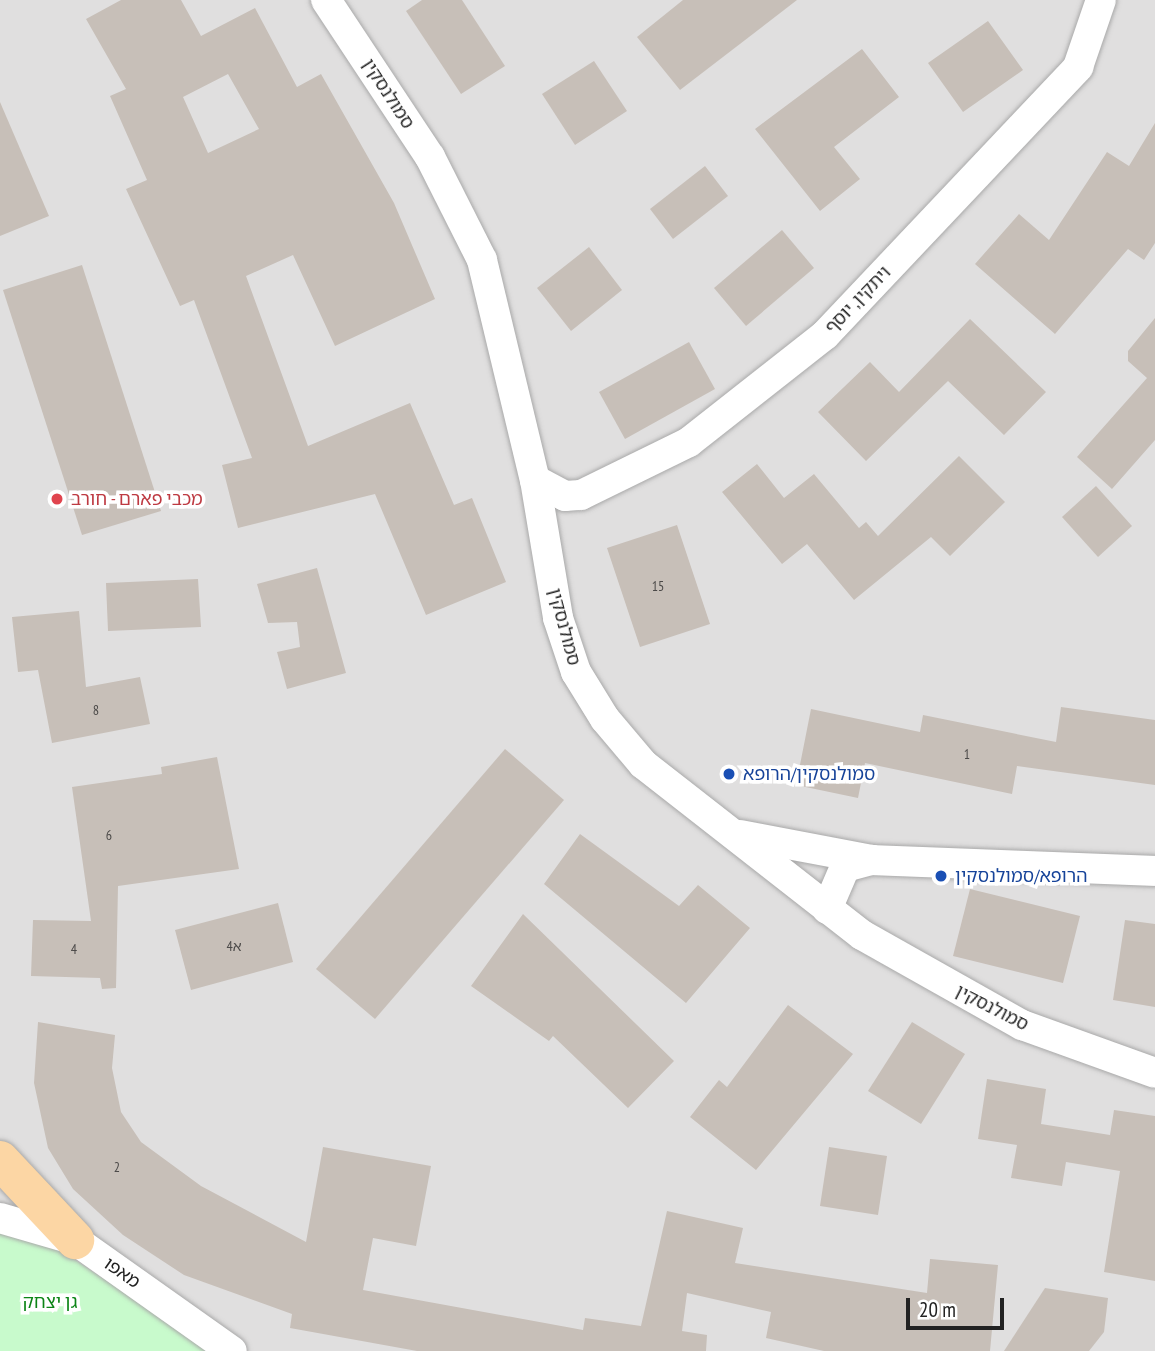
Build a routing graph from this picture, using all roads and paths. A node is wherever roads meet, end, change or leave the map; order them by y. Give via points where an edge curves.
1 (326, 0) edge
2 (1101, 0) edge
3 (536, 480) junction
4 (736, 834) junction
5 (872, 860) junction
6 (1155, 871) edge
7 (827, 909) junction
8 (1155, 1073) edge
9 (0, 1160) edge
10 (0, 1218) edge
11 (75, 1240) junction
12 (232, 1351) edge

1 - 3 street, סמולנסקין via 429,157 482,260
2 - 3 street, ויתקין, יוסף via 1077,67 825,335 689,442 581,495 565,496
3 - 4 street, סמולנסקין via 558,618 576,672 643,764
4 - 5 street
4 - 7 street, סמולנסקין
5 - 6 street
5 - 7 street via 845,867
7 - 8 street, סמולנסקין via 931,977 1023,1025
9 - 11 main road
10 - 11 street, מאפו
11 - 12 street, מאפו

